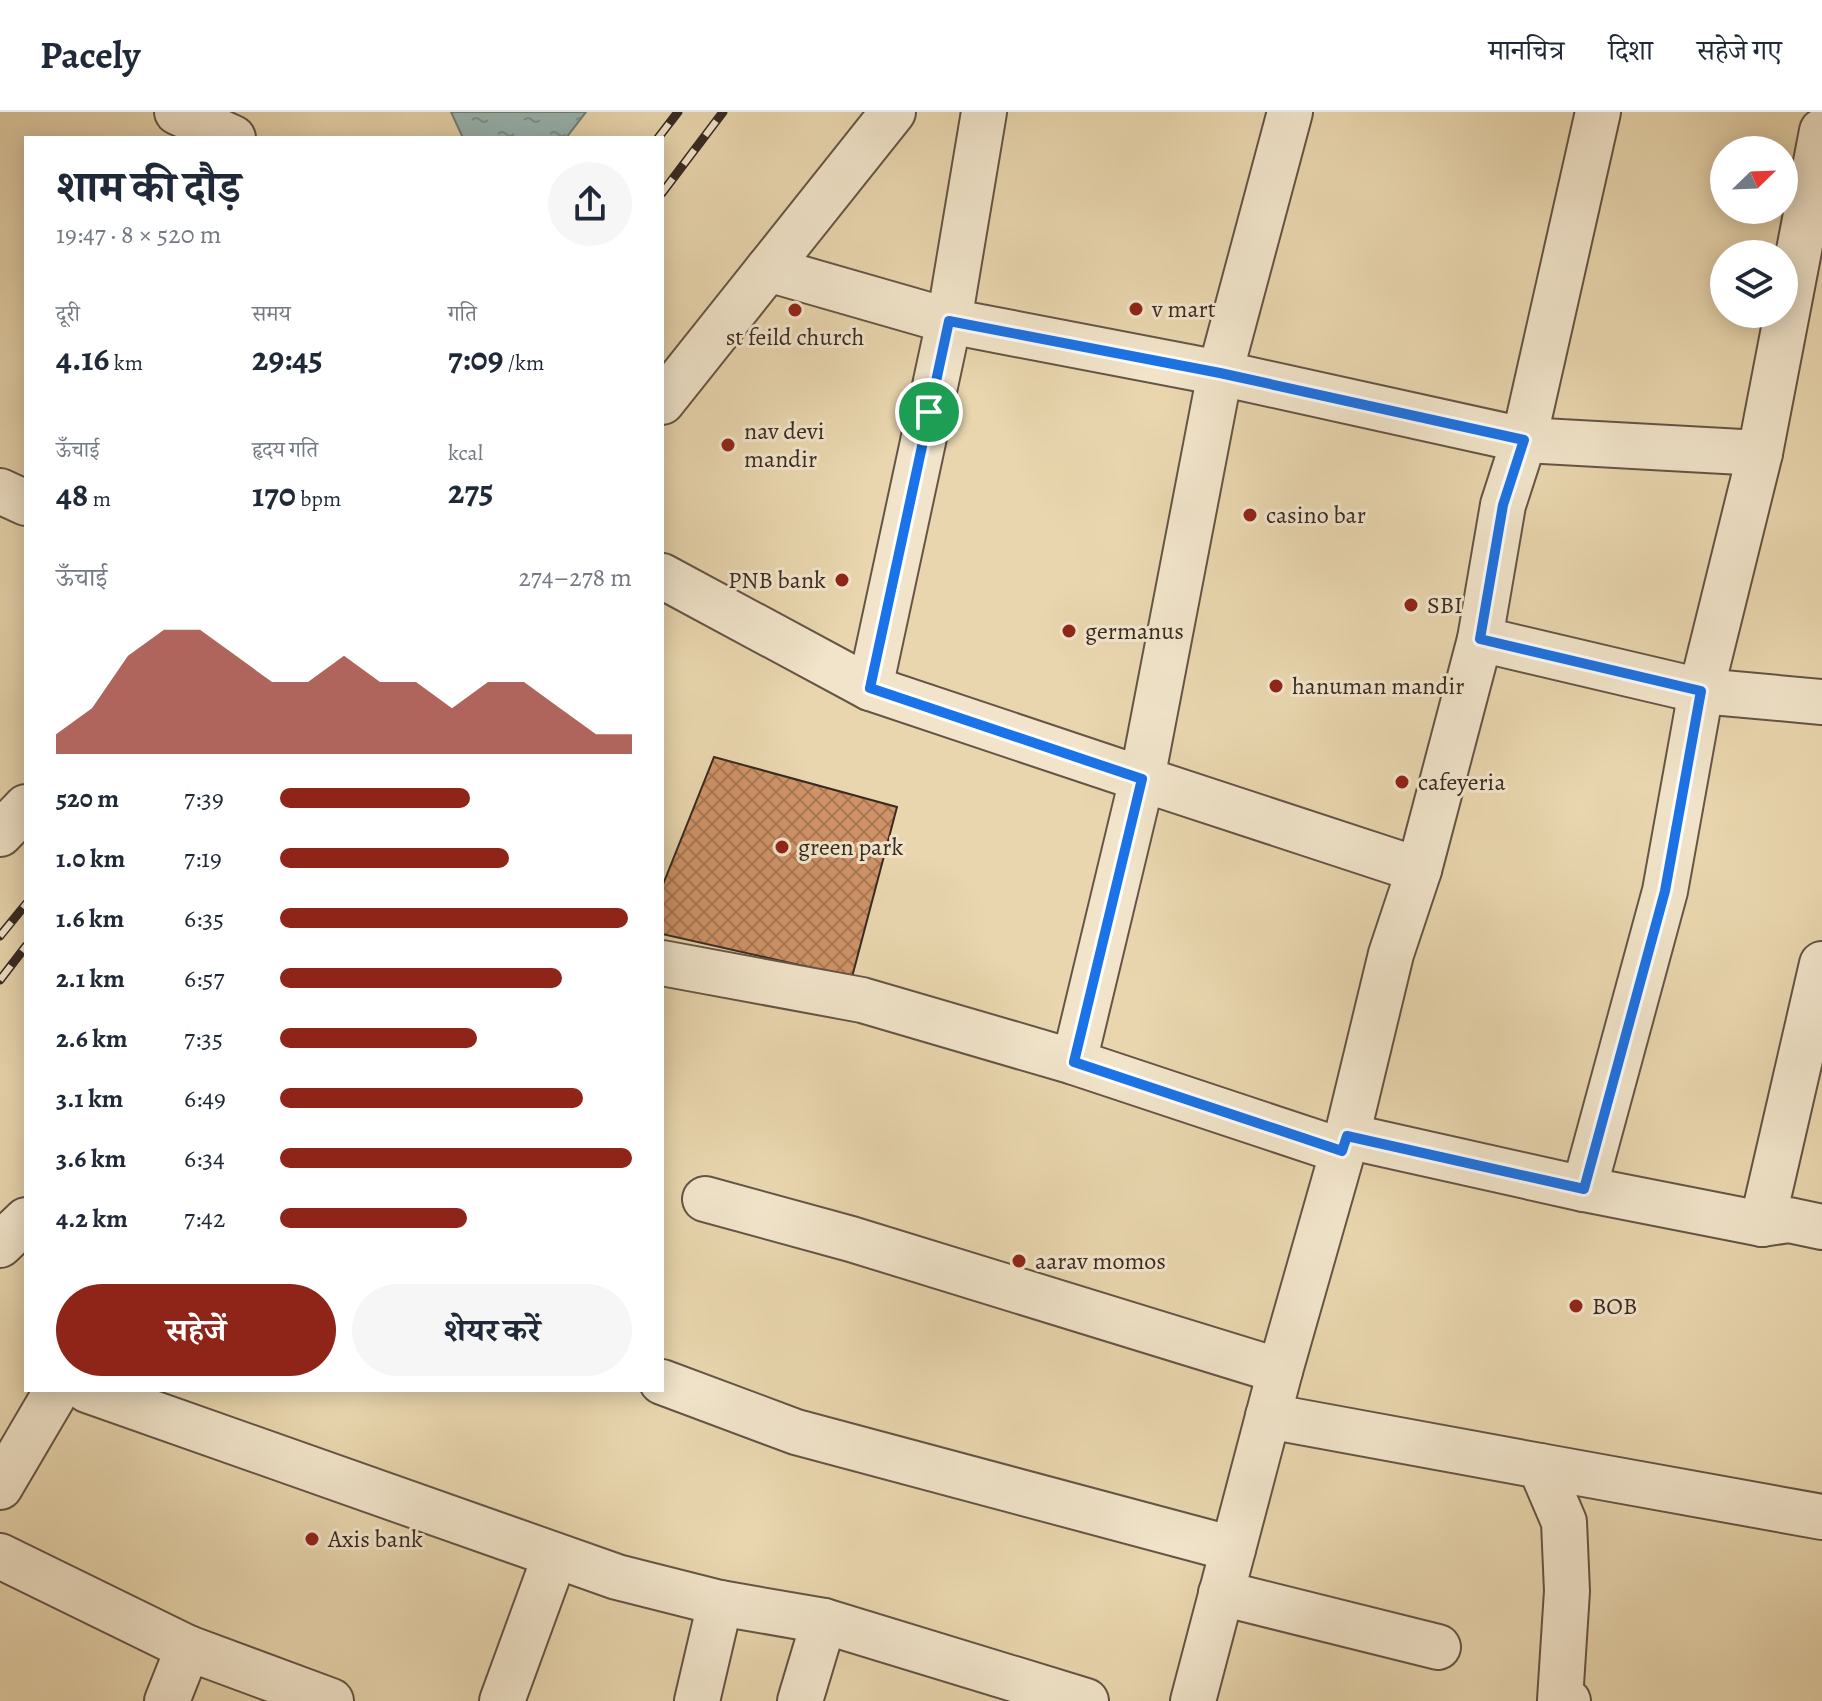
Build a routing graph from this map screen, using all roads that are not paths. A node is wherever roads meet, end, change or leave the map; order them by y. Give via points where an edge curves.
1 (177, 112) edge
2 (893, 112) edge
3 (984, 112) edge
4 (1290, 112) edge
5 (1598, 112) edge
6 (1822, 131) edge
7 (229, 136) edge
8 (768, 269) junction
9 (949, 321) junction
10 (1220, 373) junction
11 (664, 399) edge
12 (1524, 440) junction
13 (1760, 453) junction
14 (0, 491) edge
15 (24, 502) edge
16 (664, 577) edge
17 (1480, 639) junction
18 (870, 688) junction
19 (1701, 691) junction
20 (1822, 702) edge
21 (1142, 779) junction
22 (24, 809) edge
23 (0, 834) edge
24 (1419, 870) junction
25 (664, 963) edge
26 (1822, 964) edge
27 (1074, 1062) junction
28 (1344, 1143) junction
29 (1584, 1189) junction
30 (705, 1199) dead end
31 (24, 1222) edge
32 (1762, 1224) junction
33 (1822, 1227) edge
34 (0, 1245) edge
35 (1280, 1371) junction
36 (664, 1383) edge
37 (56, 1392) edge
38 (93, 1392) edge
39 (1268, 1416) junction
40 (1540, 1466) junction
41 (0, 1487) edge
42 (1822, 1517) edge
43 (1233, 1549) junction
44 (0, 1556) edge
45 (555, 1556) junction
46 (1221, 1593) junction
47 (720, 1603) junction
48 (824, 1621) junction
49 (1438, 1647) dead end
50 (188, 1648) junction
51 (990, 1687) edge
52 (167, 1701) edge
53 (331, 1701) edge
54 (502, 1701) edge
55 (697, 1701) edge
56 (800, 1701) edge
57 (1086, 1701) edge
58 (1193, 1701) edge
59 (1568, 1701) edge

1 - 7 street
2 - 8 street
3 - 9 street
4 - 10 street
5 - 12 street
6 - 13 street
8 - 9 street
8 - 11 street
9 - 10 street
9 - 18 street
10 - 12 street
10 - 21 street
12 - 13 street
12 - 17 street via 1503,505
13 - 19 street
14 - 15 street
16 - 18 street
17 - 19 street
17 - 24 street
18 - 21 street
19 - 20 street
19 - 29 street via 1665,891
21 - 24 street
21 - 27 street
22 - 23 street
24 - 28 street via 1391,954
25 - 27 street via 862,1000
26 - 32 street
27 - 28 street
28 - 29 street
28 - 35 street
29 - 32 street
30 - 35 street
31 - 34 street
32 - 33 street via 1789,1220
35 - 39 street
36 - 43 street via 796,1432
37 - 41 street
38 - 45 street
39 - 40 street
39 - 43 street
40 - 42 street
40 - 59 street via 1564,1522 1567,1591 1560,1700
43 - 46 street
44 - 50 street
45 - 47 street
45 - 54 street
46 - 49 street
46 - 58 street
47 - 48 street
47 - 55 street
48 - 51 street
48 - 56 street
50 - 52 street
50 - 53 street
51 - 57 street

